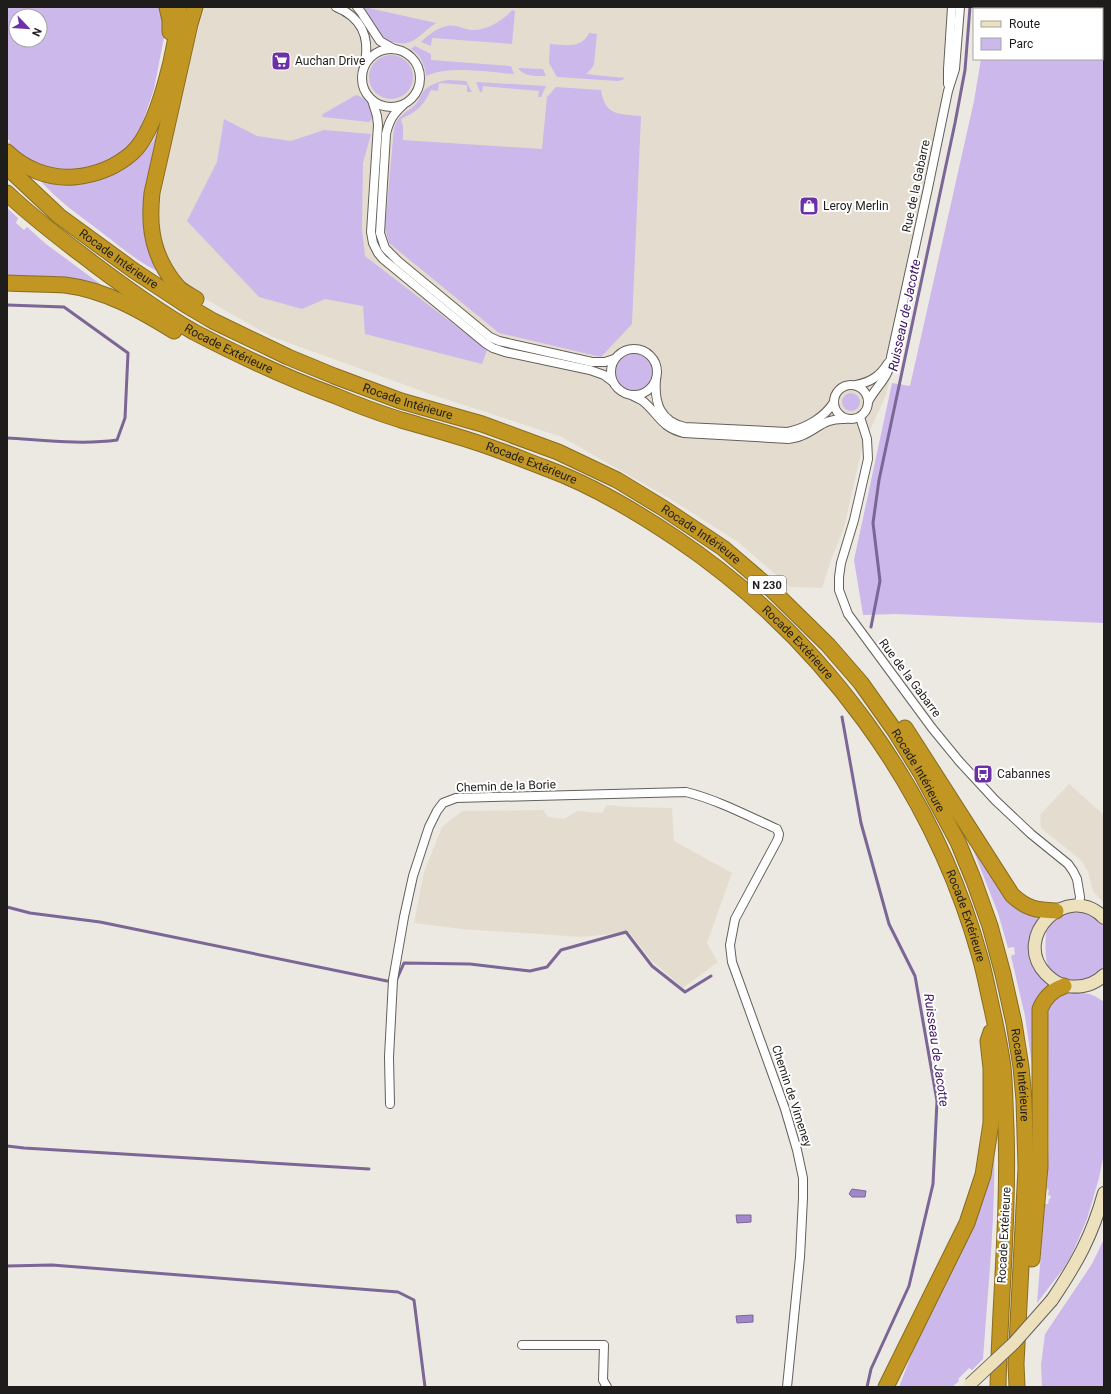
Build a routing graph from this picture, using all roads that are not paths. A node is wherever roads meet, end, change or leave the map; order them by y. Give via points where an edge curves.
1 (167, 7) edge
2 (179, 7) edge
3 (195, 7) edge
4 (336, 7) edge
5 (357, 7) edge
6 (952, 7) edge
7 (960, 7) edge
8 (395, 49) junction
9 (365, 64) junction
10 (948, 91) junction
11 (372, 100) junction
12 (403, 104) junction
13 (156, 111) junction
14 (7, 152) edge
15 (7, 167) edge
16 (7, 193) edge
17 (7, 284) edge
18 (288, 357) junction
19 (891, 357) junction
20 (614, 359) junction
21 (279, 374) junction
22 (656, 379) junction
23 (612, 381) junction
24 (856, 386) junction
25 (633, 396) junction
26 (868, 400) junction
27 (834, 402) junction
28 (860, 417) junction
29 (845, 419) junction
30 (828, 645) junction
31 (777, 829) joint
32 (1079, 906) junction
33 (1056, 911) junction
34 (1104, 918) edge
35 (1102, 980) edge
36 (1064, 986) junction
37 (995, 1022) junction
38 (390, 1104) dead end
39 (1104, 1193) edge
40 (1021, 1285) junction
41 (522, 1345) dead end
42 (968, 1386) edge
43 (606, 1387) edge
44 (787, 1387) edge
45 (886, 1387) edge
46 (998, 1387) edge
47 (1016, 1387) edge

1 - 13 highway via 170,36
2 - 13 highway via 179,21 168,76
3 - 18 highway via 152,193 150,212 155,246 166,272 181,289
4 - 9 street via 352,16 365,35
5 - 8 street via 380,41
6 - 10 street, Rue de la Gabarre
7 - 10 street, Rue de la Gabarre via 955,69
8 - 9 street via 379,52
8 - 12 street via 406,53 412,59 419,74 416,91
9 - 11 street via 362,84
10 - 19 street, Rue de la Gabarre
11 - 12 street via 387,107
11 - 23 street via 378,124 371,232 378,253 494,348 590,370
12 - 20 street via 393,113 386,134 380,221 385,248 498,341 592,362
13 - 14 highway via 142,142 133,152 118,164 101,172 68,178 55,176 22,165
15 - 18 highway, Rocade Intérieure / N 230 via 59,216 133,270 213,321
16 - 21 highway, Rocade Extérieure / N 230 via 46,228 122,285 193,331
17 - 21 highway via 83,288 113,298 188,340
18 - 30 highway, Rocade Intérieure / N 230 via 401,401 482,424 558,452 617,480 723,548 771,589
19 - 24 street, Rue de la Gabarre via 879,375
19 - 26 street, Rue de la Gabarre via 887,374
20 - 22 street via 626,350 642,350 655,362
20 - 23 street via 610,374
21 - 37 highway, Rocade Extérieure / N 230 via 395,418 475,442 554,471 652,522 710,561 757,601 817,660 848,698 908,787 940,849 956,888 981,959
22 - 25 street via 647,391
22 - 27 street via 655,392 662,413 670,422 685,427 788,432 802,428 825,415
23 - 25 street via 620,392
24 - 26 street via 865,391
24 - 27 street via 842,387
25 - 29 street via 643,401 667,427 684,433 788,439 801,436 828,420
26 - 28 street via 867,410
27 - 29 street via 837,412
28 - 29 street via 853,420
28 - 32 street, Rue de la Gabarre via 867,439 868,459 839,577 839,590 848,614 959,761 1019,823 1074,871 1080,897
30 - 33 highway via 865,681 903,726 1012,895 1031,908
30 - 40 highway, Rocade Intérieure / N 230 via 861,683 921,773 958,842 990,926 1014,1023 1022,1074 1026,1168
31 - 38 street, Chemin de la Borie via 686,792 456,798 443,802 429,827 413,876 404,917 393,980 389,1057
31 - 44 street, Chemin de Vimeney via 778,839 732,926 730,945 732,962 785,1109 803,1178 800,1257
32 - 33 street
32 - 34 street via 1090,908
33 - 36 street via 1045,919 1038,931 1035,944 1036,958 1042,970 1052,980
35 - 36 street via 1076,987
36 - 40 highway via 1049,994 1040,1009 1040,1167 1032,1267
37 - 45 highway via 988,1041 991,1068 991,1123 983,1175 967,1223
37 - 46 highway, Rocade Extérieure / N 230 via 1003,1067 1007,1168
39 - 42 street, bridge via 1090,1236 1052,1300 1014,1343
40 - 47 highway, Rocade Intérieure / N 230
41 - 43 street via 604,1345 603,1380

